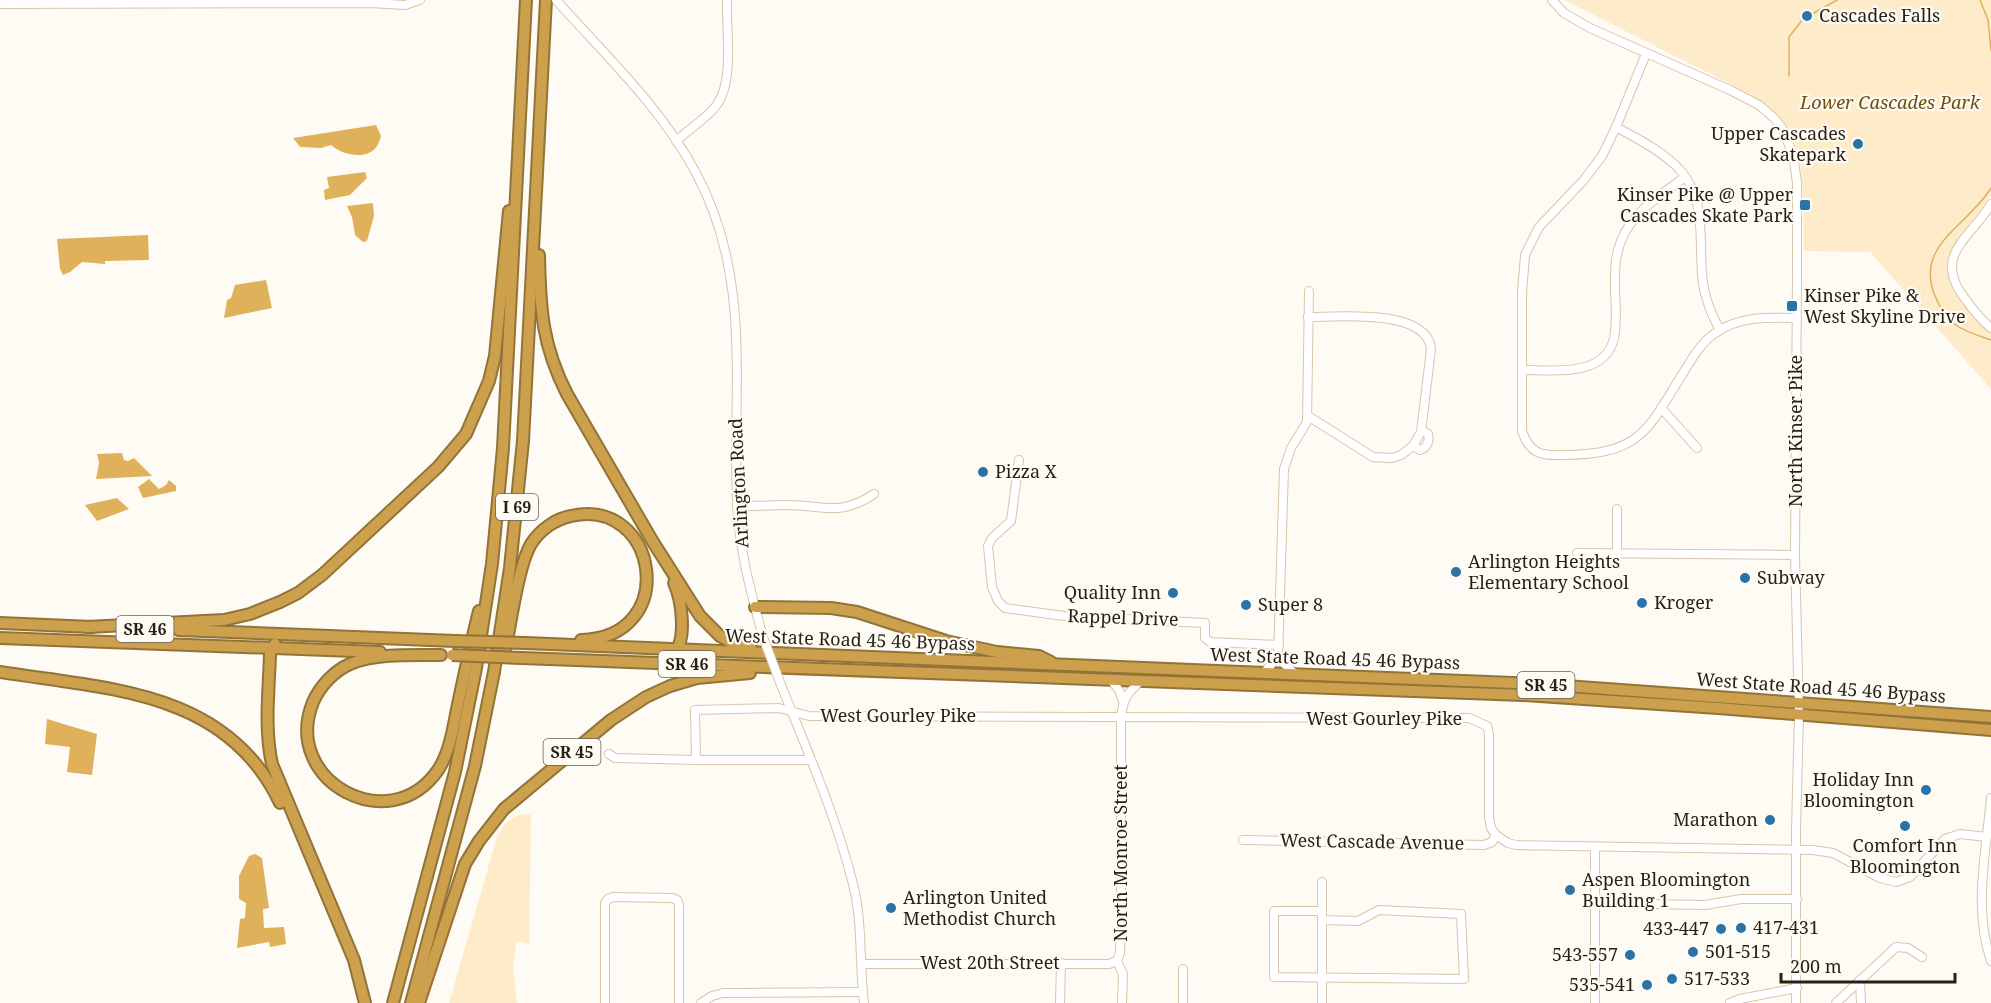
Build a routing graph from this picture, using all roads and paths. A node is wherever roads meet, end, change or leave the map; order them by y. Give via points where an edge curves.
1 (420, 0) edge
2 (526, 0) edge
3 (546, 0) edge
4 (727, 0) edge
5 (1552, 0) edge
6 (558, 2) edge
7 (2, 4) dead end
8 (1646, 54) junction
9 (1616, 127) junction
10 (518, 139) junction
11 (676, 141) junction
12 (537, 156) junction
13 (1685, 177) junction
14 (1991, 204) edge
15 (1310, 291) dead end
16 (1308, 317) junction
17 (1797, 318) junction
18 (1991, 328) edge
19 (1720, 330) junction
20 (1522, 370) junction
21 (1661, 408) junction
22 (1308, 416) junction
23 (1697, 448) dead end
24 (1019, 460) dead end
25 (874, 494) dead end
26 (737, 507) junction
27 (1617, 509) dead end
28 (653, 542) junction
29 (1577, 553) dead end
30 (1617, 553) junction
31 (1795, 555) junction
32 (492, 564) junction
33 (755, 607) junction
34 (0, 623) edge
35 (87, 627) junction
36 (291, 634) junction
37 (0, 638) edge
38 (530, 644) junction
39 (1279, 645) junction
40 (272, 648) junction
41 (678, 649) junction
42 (805, 654) junction
43 (447, 655) junction
44 (1278, 658) junction
45 (651, 663) junction
46 (1056, 664) junction
47 (852, 670) junction
48 (1202, 670) junction
49 (0, 672) edge
50 (1264, 672) junction
51 (1294, 673) junction
52 (1110, 680) junction
53 (1141, 681) junction
54 (1467, 681) junction
55 (1184, 682) junction
56 (1448, 692) junction
57 (1123, 701) junction
58 (1798, 702) junction
59 (792, 712) junction
60 (1799, 714) junction
61 (1991, 717) edge
62 (1121, 718) junction
63 (1991, 730) edge
64 (482, 735) junction
65 (609, 754) dead end
66 (696, 760) junction
67 (810, 760) junction
68 (1991, 798) edge
69 (300, 833) junction
70 (1496, 836) junction
71 (1988, 837) junction
72 (1243, 840) dead end
73 (1595, 846) junction
74 (1796, 849) junction
75 (1322, 882) dead end
76 (1797, 899) junction
77 (1649, 904) dead end
78 (1322, 911) junction
79 (1322, 920) junction
80 (1922, 957) dead end
81 (1117, 961) junction
82 (1991, 962) edge
83 (1061, 963) junction
84 (862, 964) junction
85 (1183, 969) dead end
86 (1322, 977) junction
87 (1860, 980) junction
88 (1797, 988) junction
89 (863, 992) junction
90 (364, 1003) edge
91 (393, 1003) edge
92 (411, 1003) edge
93 (419, 1003) edge
94 (605, 1003) edge
95 (678, 1003) edge
96 (701, 1003) edge
97 (864, 1003) edge
98 (1060, 1003) edge
99 (1122, 1003) edge
100 (1183, 1003) edge
101 (1322, 1003) edge
102 (1596, 1003) edge
103 (1730, 1003) edge
104 (1796, 1003) edge
105 (1836, 1003) edge
106 (1861, 1003) edge

1 - 7 street via 405,5
2 - 10 highway, I 69
3 - 12 highway, I 69
4 - 11 street via 723,92 712,111
5 - 8 street, North Kinser Pike via 1578,22
6 - 11 street, Arlington Road via 633,85
8 - 9 street
8 - 17 street, North Kinser Pike via 1759,105 1787,136 1796,171
9 - 13 street via 1664,156
9 - 20 street via 1593,169 1539,227 1528,246 1522,275
10 - 32 highway, I 69 via 502,459
10 - 35 highway via 492,367 474,419 445,460 322,575 280,602 224,620
11 - 26 street, Arlington Road via 710,204 729,268 737,322
12 - 28 highway via 540,309 549,352 567,394
12 - 64 highway, I 69 via 518,504
13 - 19 street via 1698,208 1704,293
13 - 20 street via 1641,212 1621,242 1615,266 1615,329 1612,345 1604,356 1577,369
14 - 18 street via 1955,252 1951,269 1958,288
15 - 16 street
16 - 22 street
16 - 22 street via 1398,320 1426,335 1431,354 1422,430 1429,441 1424,449 1413,446 1392,458 1373,457
17 - 19 street via 1751,319
17 - 31 street, North Kinser Pike
19 - 21 street via 1698,350
20 - 21 street via 1522,431 1529,447 1539,453 1586,455 1622,447 1638,437
21 - 23 street
22 - 39 street via 1284,469
24 - 39 street, Rappel Drive via 1011,521 988,546 992,587 1001,605 1017,611 1064,616 1205,622 1207,641 1213,643
25 - 26 street via 840,509
26 - 33 street, Arlington Road
27 - 30 street
28 - 41 highway via 680,598
28 - 42 highway via 700,616 715,632 743,645
29 - 30 street
30 - 31 street
31 - 58 street, North Kinser Pike
32 - 43 highway via 450,741 435,774 411,794 382,801 357,798 331,783 314,760 308,732 310,710 325,683 351,663 364,660
32 - 91 highway, I 69 via 458,762
33 - 46 highway via 857,612 946,641 1039,656
33 - 59 street, Arlington Road, bridge
34 - 35 highway, SR 46
35 - 36 highway, SR 46
36 - 38 highway, SR 45, bridge
36 - 40 highway
37 - 40 highway, SR 46
38 - 41 highway, SR 45
38 - 64 highway via 600,638 622,628 634,615 645,594 647,570 639,545 621,526 602,517 575,515 550,525 531,544
39 - 44 street
40 - 43 highway, SR 46
40 - 69 highway via 267,732 270,753
41 - 42 highway, West State Road 45 46 Bypass / SR 45
41 - 45 highway
42 - 46 highway, West State Road 45 46 Bypass / SR 45
43 - 45 highway, SR 46, bridge
44 - 50 street
44 - 51 street
45 - 47 highway, SR 46
46 - 48 highway, West State Road 45 46 Bypass / SR 45
47 - 52 highway, West State Road 45 46 Bypass / SR 45
47 - 93 highway, SR 45 via 710,676 657,691 617,715 504,808 478,841 460,877
48 - 50 highway, West State Road 45 46 Bypass / SR 45
48 - 55 highway
49 - 69 highway via 144,695 196,715 247,754
50 - 51 highway, West State Road 45 46 Bypass / SR 45
51 - 54 highway, West State Road 45 46 Bypass / SR 45
52 - 53 highway, West State Road 45 46 Bypass / SR 45
52 - 57 street
53 - 55 highway, West State Road 45 46 Bypass / SR 45
53 - 57 street
54 - 56 highway
54 - 58 highway, West State Road 45 46 Bypass / SR 45
55 - 56 highway, West State Road 45 46 Bypass / SR 45
56 - 60 highway, West State Road 45 46 Bypass / SR 45
57 - 62 street, North Monroe Street
58 - 60 street, North Kinser Pike
58 - 61 highway, West State Road 45 46 Bypass / SR 45
59 - 62 street, West Gourley Pike via 809,716
59 - 66 street, West Gourley Pike via 779,708 695,710
59 - 67 street, Arlington Road
60 - 63 highway, West State Road 45 46 Bypass / SR 45
60 - 74 street, North Kinser Pike
62 - 70 street, West Gourley Pike via 1468,718 1487,726 1489,817
62 - 81 street, North Monroe Street via 1121,928
64 - 92 highway, I 69
65 - 66 street via 615,758
66 - 67 street
67 - 84 street, Arlington Road via 853,884
68 - 71 street
69 - 90 highway via 354,960
70 - 72 street, West Cascade Avenue via 1484,845
70 - 73 street via 1516,844
71 - 74 street via 1960,834 1945,839 1910,877 1896,882 1880,878 1833,853
71 - 82 street via 1981,906
73 - 74 street
73 - 102 street
74 - 76 street, North Kinser Pike
75 - 78 street
76 - 77 street
76 - 88 street, North Kinser Pike
78 - 79 street
78 - 86 street via 1274,911 1274,977
79 - 86 street
79 - 86 street via 1358,921 1379,910 1461,914 1464,979
80 - 87 street via 1908,948 1896,947
81 - 83 street, West 20th Street
81 - 99 street, North Monroe Street via 1123,974
83 - 84 street, West 20th Street
83 - 98 street
84 - 89 street, Arlington Road
85 - 100 street
86 - 101 street
87 - 105 street
87 - 106 street
88 - 103 street
88 - 104 street, North Kinser Pike
89 - 96 street via 723,993
89 - 97 street, Arlington Road
94 - 95 street via 605,903 613,897 677,900

